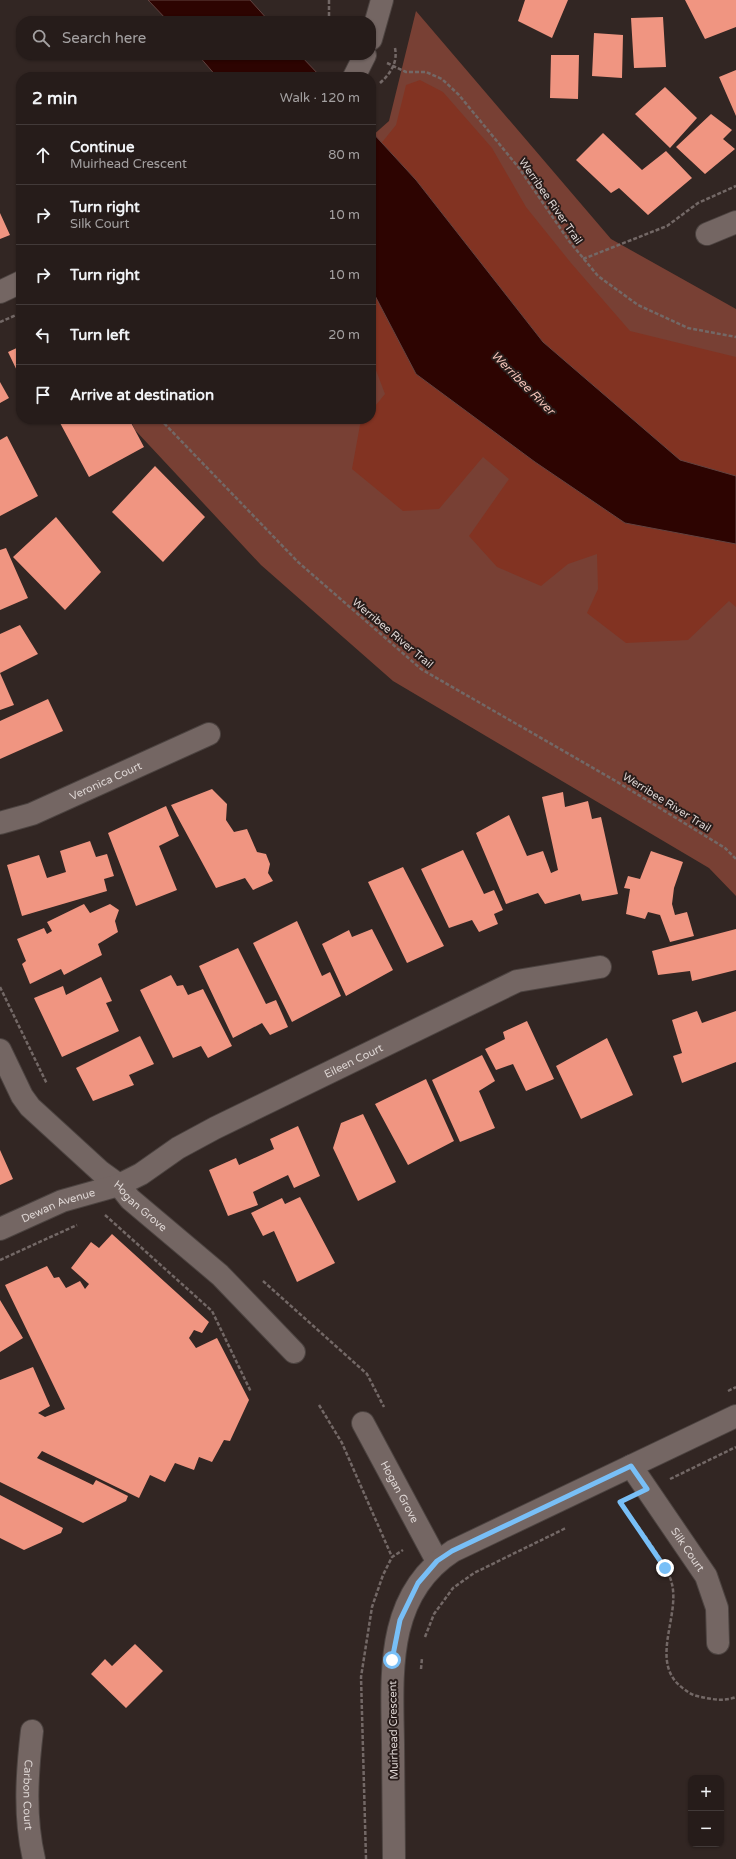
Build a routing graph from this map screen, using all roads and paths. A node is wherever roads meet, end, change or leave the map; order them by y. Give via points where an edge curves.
1 (329, 0) edge
2 (382, 0) edge
3 (329, 16) edge
4 (376, 21) edge
5 (376, 58) edge
6 (371, 60) edge
7 (393, 66) junction
8 (359, 72) edge
9 (376, 87) dead end
10 (736, 186) edge
11 (736, 222) edge
12 (707, 234) dead end
13 (583, 259) junction
14 (16, 284) edge
15 (0, 292) edge
16 (16, 315) edge
17 (0, 322) edge
18 (736, 337) edge
19 (165, 424) edge
20 (208, 734) dead end
21 (0, 823) edge
22 (736, 859) edge
23 (600, 968) dead end
24 (0, 1050) edge
25 (119, 1185) junction
26 (102, 1213) dead end
27 (81, 1223) dead end
28 (0, 1229) edge
29 (0, 1260) edge
30 (294, 1352) dead end
31 (251, 1392) dead end
32 (736, 1416) edge
33 (363, 1423) dead end
34 (736, 1447) edge
35 (631, 1466) junction
36 (647, 1489) junction
37 (620, 1502) junction
38 (614, 1504) dead end
39 (569, 1526) dead end
40 (437, 1561) junction
41 (424, 1641) dead end
42 (718, 1643) dead end
43 (422, 1655) dead end
44 (420, 1676) dead end
45 (736, 1697) edge
46 (32, 1731) dead end
47 (34, 1859) edge
48 (394, 1859) edge

1 - 3 path
2 - 4 street
5 - 7 path, Werribee River Trail
6 - 8 street
7 - 9 path via 391,73
7 - 13 path, Werribee River Trail via 406,72 426,72 442,79 459,95 519,168
10 - 13 path via 698,203 667,226
11 - 12 street
13 - 18 path, Werribee River Trail via 598,276 638,305 688,328
14 - 15 street
16 - 17 path
19 - 22 path, Werribee River Trail via 298,562 421,669 614,780 725,848
20 - 21 street, Veronica Court via 32,814
23 - 25 street, Eileen Court via 517,981 215,1128
24 - 25 street, Hogan Grove via 30,1107 101,1172
25 - 28 street, Dewan Avenue via 62,1201
25 - 30 street, Hogan Grove via 130,1199 220,1275
26 - 31 path via 212,1311
27 - 29 path
32 - 35 street, Muirhead Crescent
33 - 40 street, Hogan Grove
34 - 36 path
35 - 36 street, Silk Court
35 - 40 street, Muirhead Crescent via 452,1551
36 - 37 path
36 - 42 street, Silk Court via 706,1576 717,1608
37 - 38 path
37 - 45 path via 672,1582 674,1600 665,1654 668,1671 678,1684 694,1696 714,1700
39 - 41 path via 474,1573 453,1588 434,1614
40 - 48 street, Muirhead Crescent via 418,1583 400,1620 392,1660
43 - 44 path
46 - 47 street, Carbon Court via 28,1768 28,1812

